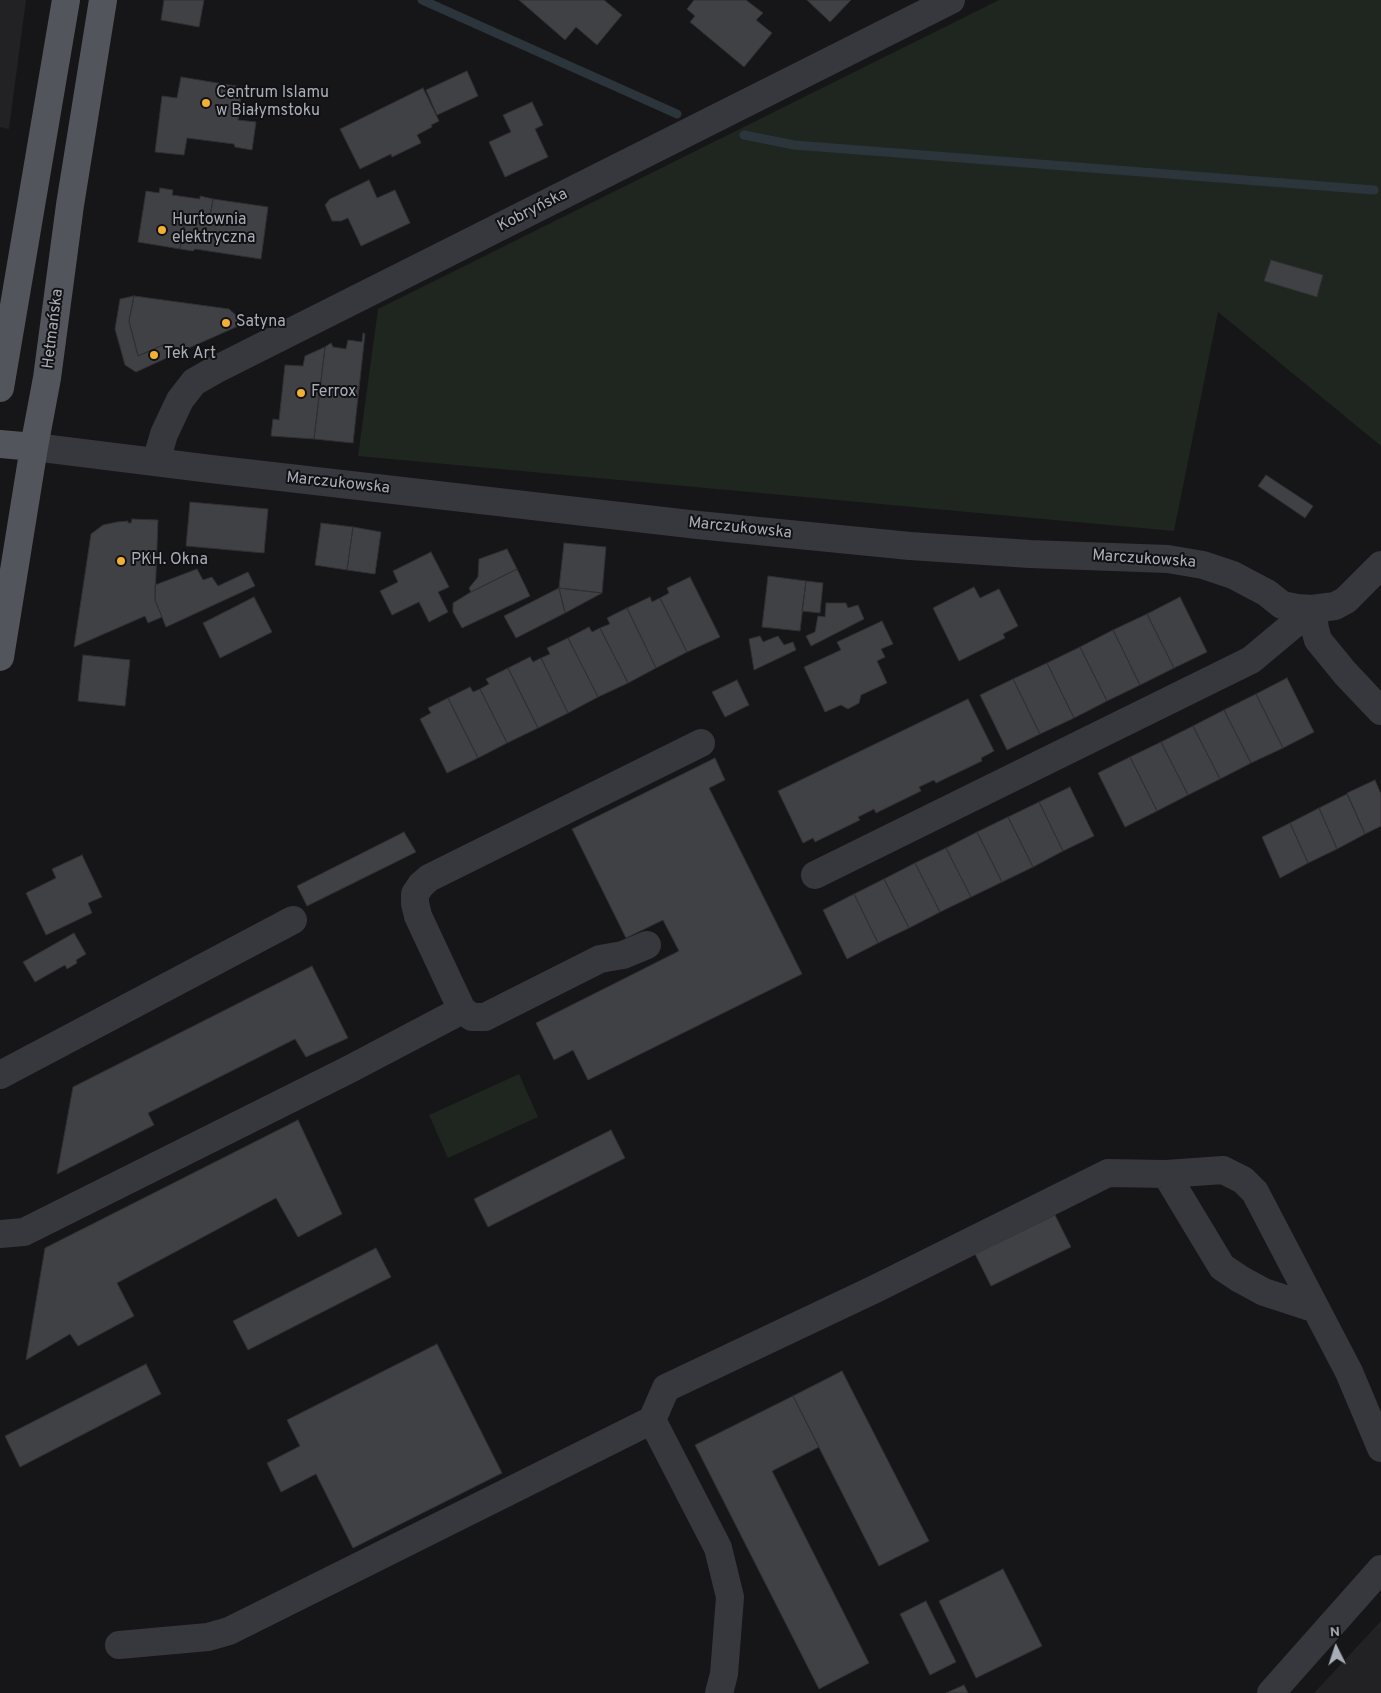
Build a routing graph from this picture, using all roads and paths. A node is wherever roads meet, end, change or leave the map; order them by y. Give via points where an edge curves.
1 (66, 0) edge
2 (103, 0) edge
3 (951, 0) edge
4 (19, 272) junction
5 (60, 279) junction
6 (0, 388) edge
7 (0, 444) edge
8 (34, 447) junction
9 (156, 462) junction
10 (1381, 565) edge
11 (4, 609) edge
12 (1312, 609) junction
13 (0, 657) edge
14 (1381, 711) edge
15 (701, 743) dead end
16 (815, 875) dead end
17 (293, 920) dead end
18 (647, 944) dead end
19 (462, 1010) junction
20 (0, 1075) edge
21 (1166, 1174) junction
22 (0, 1234) edge
23 (1316, 1309) junction
24 (652, 1420) junction
25 (1381, 1448) edge
26 (1381, 1570) edge
27 (119, 1645) dead end
28 (719, 1693) edge
29 (1272, 1693) edge

1 - 4 main road
2 - 5 main road, Hetmańska
3 - 9 street, Kobryńska via 214,370 194,382 180,400 164,434
4 - 5 main road via 33,287 47,287
4 - 6 main road
5 - 8 main road, Hetmańska
7 - 8 main road
8 - 9 street, Marczukowska
8 - 11 main road, Hetmańska
9 - 12 street, Marczukowska via 689,524 910,546 1168,559 1204,564 1233,574 1282,605
10 - 12 street, Marczukowska via 1346,600 1335,606
11 - 13 main road, Hetmańska
12 - 14 street via 1318,640
12 - 16 street via 1251,660
15 - 19 street via 420,885 415,894 418,916
17 - 20 street
18 - 19 street via 623,955 600,959 485,1017 472,1017
19 - 22 street via 24,1232
21 - 23 street via 1222,1267 1264,1292
21 - 23 street via 1223,1170 1243,1180 1255,1192
21 - 24 street via 1108,1173 666,1388
23 - 25 street via 1349,1372
24 - 27 street via 229,1631 208,1637
24 - 28 street via 718,1548 724,1572 730,1597 724,1674
26 - 29 street

